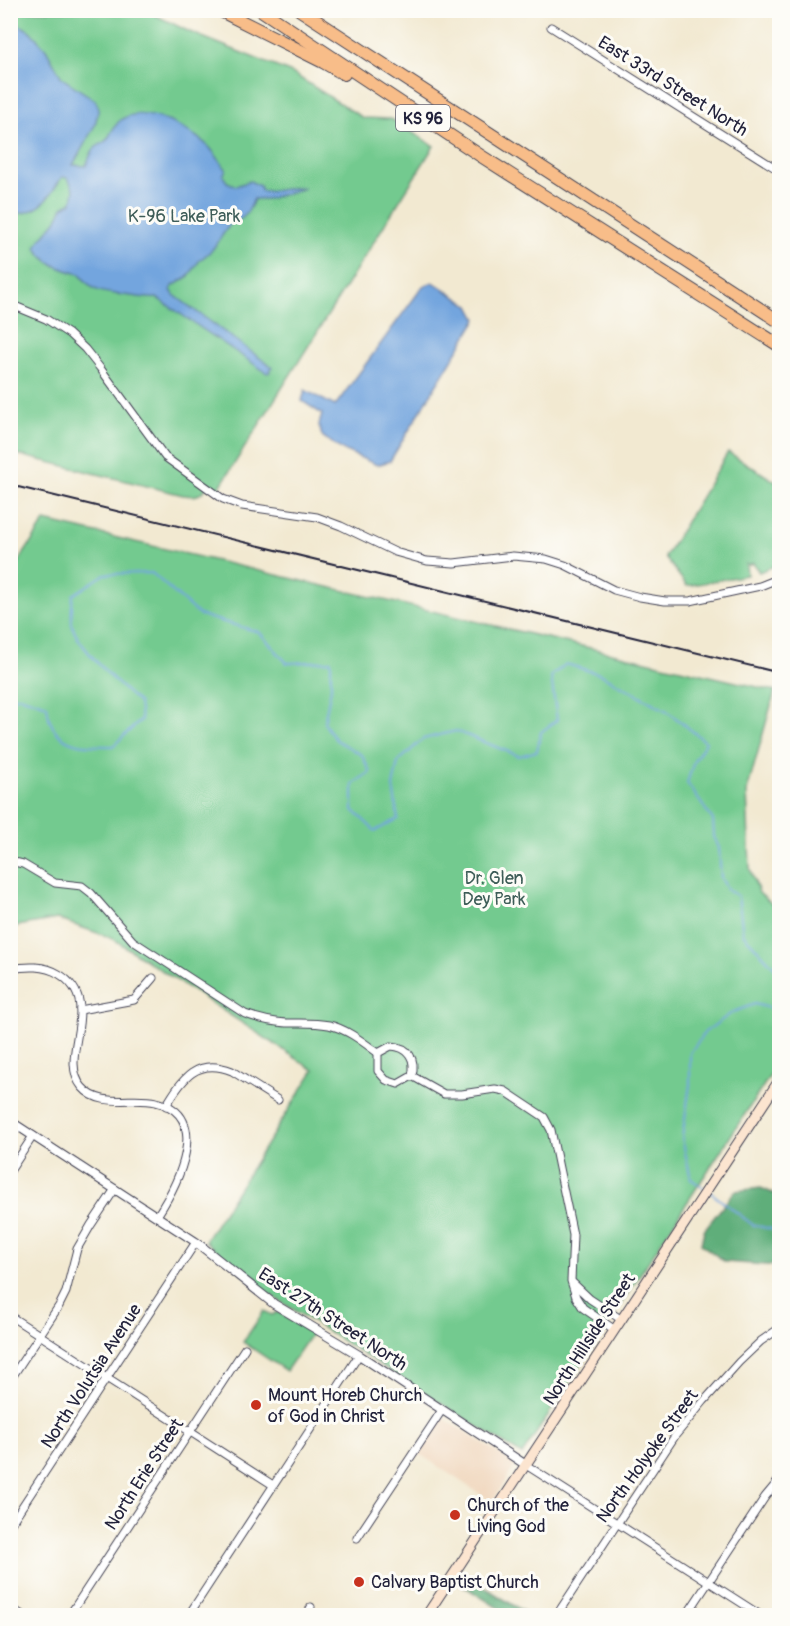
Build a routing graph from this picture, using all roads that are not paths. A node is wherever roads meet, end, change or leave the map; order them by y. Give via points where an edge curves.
1 (219, 10) edge
2 (261, 10) edge
3 (300, 10) edge
4 (551, 27) dead end
5 (409, 108) junction
6 (780, 171) edge
7 (10, 304) edge
8 (780, 322) edge
9 (780, 346) edge
10 (780, 578) edge
11 (10, 861) edge
12 (10, 969) edge
13 (153, 978) dead end
14 (80, 1010) junction
15 (378, 1053) junction
16 (412, 1076) junction
17 (780, 1079) edge
18 (278, 1100) dead end
19 (166, 1106) junction
20 (10, 1122) edge
21 (33, 1136) junction
22 (10, 1171) edge
23 (115, 1189) junction
24 (157, 1216) junction
25 (196, 1242) junction
26 (571, 1281) junction
27 (10, 1316) edge
28 (622, 1320) junction
29 (780, 1328) edge
30 (615, 1330) junction
31 (40, 1335) junction
32 (244, 1348) dead end
33 (359, 1355) junction
34 (108, 1378) junction
35 (10, 1380) edge
36 (442, 1410) junction
37 (191, 1431) junction
38 (526, 1465) junction
39 (780, 1479) edge
40 (273, 1485) junction
41 (617, 1524) junction
42 (10, 1525) edge
43 (357, 1538) dead end
44 (709, 1581) junction
45 (311, 1607) dead end
46 (10, 1608) edge
47 (23, 1616) edge
48 (69, 1616) edge
49 (188, 1616) edge
50 (306, 1616) edge
51 (426, 1616) edge
52 (556, 1616) edge
53 (686, 1616) edge
54 (762, 1616) edge

1 - 5 highway
2 - 5 highway, KS 96
3 - 8 highway, KS 96
4 - 6 street, East 33rd Street North
5 - 9 highway, KS 96
7 - 10 street via 69,334 100,368 165,457 223,499 242,506 317,518 395,552 427,561 454,563 513,556 546,559 614,590 665,601 690,601
11 - 15 street via 23,864 55,883 81,886 140,945 245,1014 262,1020 331,1025
12 - 14 street via 42,967 57,973 70,983
13 - 14 street via 134,1000
14 - 19 street via 74,1066 81,1085 103,1099 154,1101
15 - 16 street via 378,1071 386,1080 398,1084
15 - 16 street via 391,1046 408,1051 413,1059
16 - 26 street via 444,1094 505,1091 544,1116 551,1130 573,1235
17 - 28 main road, North Hillside Street
18 - 19 street via 232,1071 208,1067 183,1080
19 - 24 street via 182,1120 186,1149 180,1175
20 - 21 street, East 27th Street North
21 - 22 street
21 - 23 street, East 27th Street North
23 - 24 street, East 27th Street North
23 - 31 street via 77,1250 66,1292
24 - 25 street, East 27th Street North
25 - 33 street, East 27th Street North via 274,1304
25 - 34 street, North Volutsia Avenue
26 - 28 street
26 - 30 street via 583,1308
27 - 31 street
28 - 30 main road, North Hillside Street
29 - 41 street, North Holyoke Street via 761,1341 704,1401 675,1436
30 - 38 main road, North Hillside Street
31 - 34 street
31 - 35 street
32 - 37 street, North Erie Street
33 - 36 street, East 27th Street North
33 - 40 street
34 - 37 street
34 - 42 street, North Volutsia Avenue
36 - 38 street, East 27th Street North
36 - 43 street
37 - 40 street
37 - 48 street, North Erie Street
38 - 41 street, East 27th Street North
38 - 51 main road, North Hillside Street
39 - 44 street
40 - 49 street
41 - 44 street, East 27th Street North
41 - 52 street, North Holyoke Street
44 - 53 street
44 - 54 street, East 27th Street North
45 - 50 street
46 - 47 street

